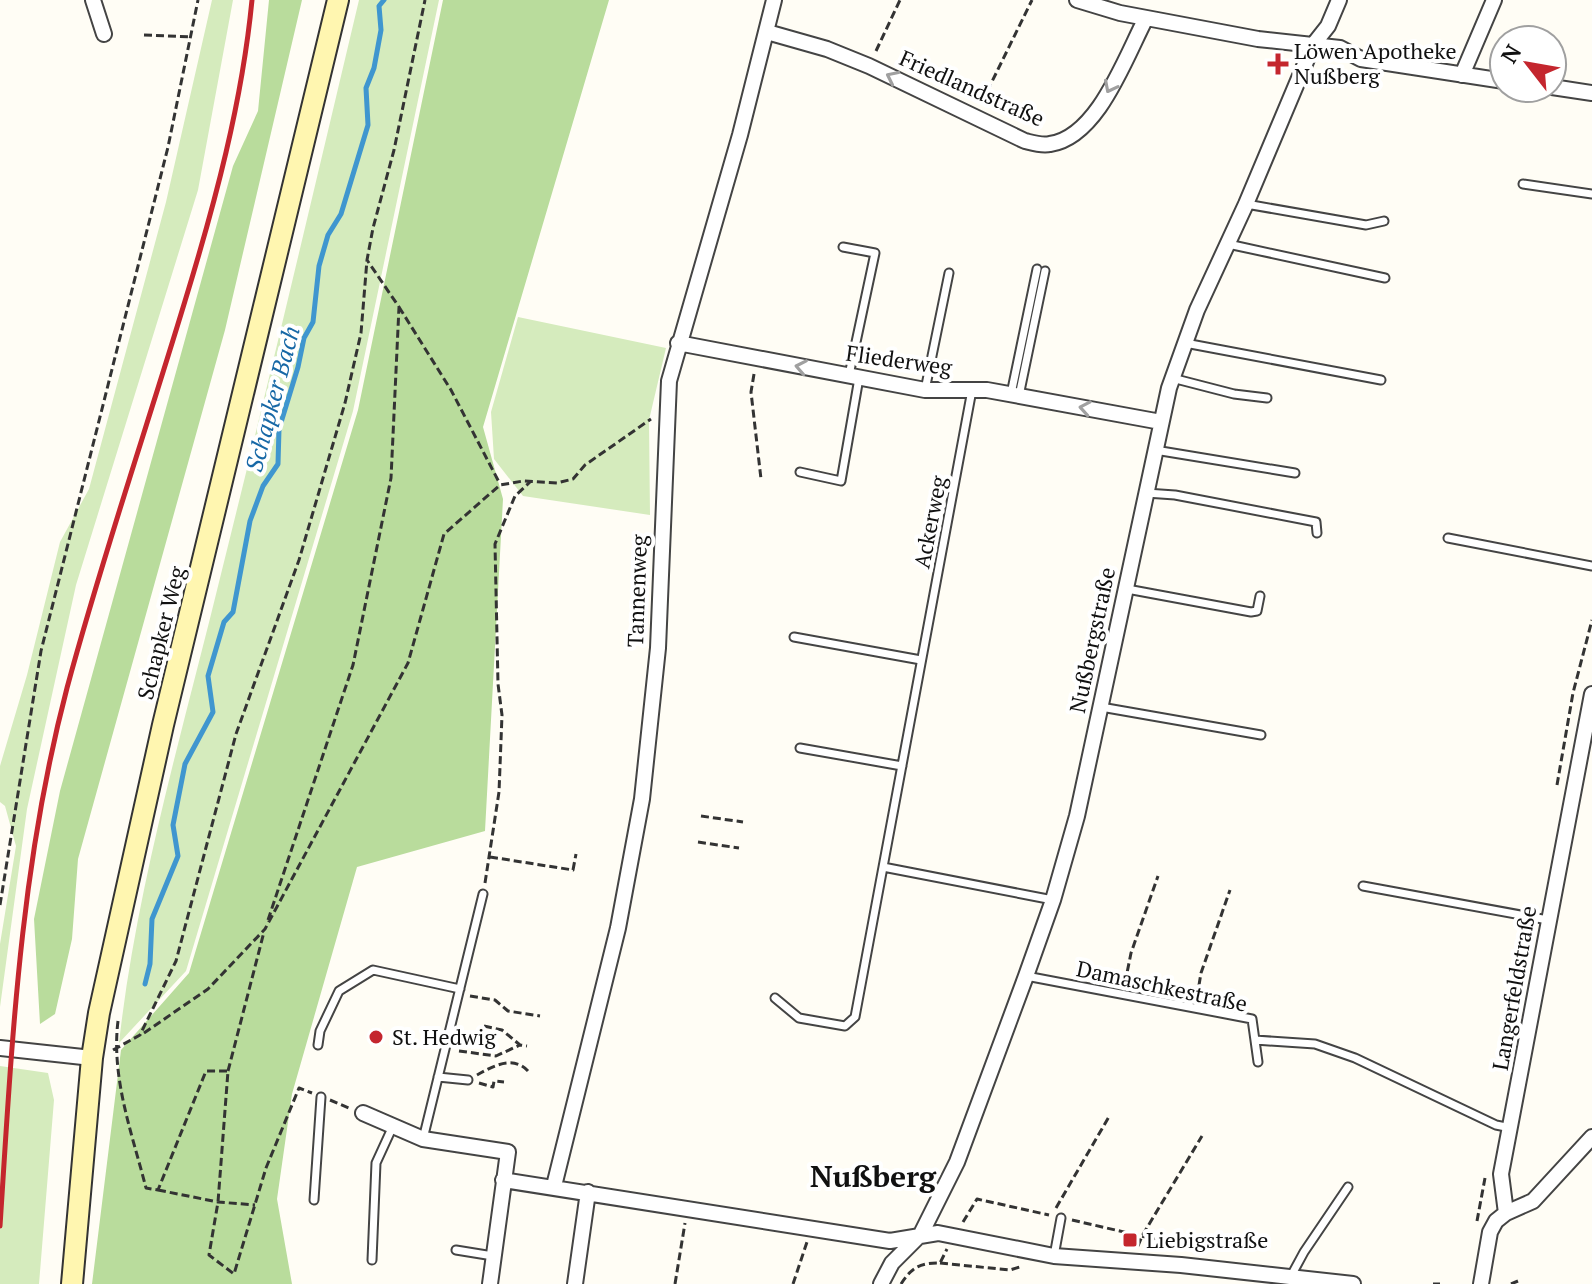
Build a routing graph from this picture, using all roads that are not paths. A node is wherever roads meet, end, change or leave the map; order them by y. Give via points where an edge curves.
1 (93, 0) edge
2 (338, 0) edge
3 (774, 0) edge
4 (1077, 0) edge
5 (1339, 0) edge
6 (1494, 0) edge
7 (1123, 6) edge
8 (1146, 18) junction
9 (767, 32) junction
10 (104, 34) dead end
11 (1313, 45) junction
12 (1462, 75) junction
13 (1488, 79) edge
14 (1568, 89) edge
15 (1592, 93) edge
16 (1523, 184) dead end
17 (1592, 194) edge
18 (1246, 204) junction
19 (1384, 221) dead end
20 (1228, 244) junction
21 (843, 247) dead end
22 (1041, 270) dead end
23 (949, 273) dead end
24 (1385, 278) dead end
25 (678, 343) junction
26 (1185, 343) junction
27 (854, 377) junction
28 (1172, 378) junction
29 (1381, 380) dead end
30 (925, 390) junction
31 (972, 390) junction
32 (1015, 395) junction
33 (1267, 398) dead end
34 (1161, 422) junction
35 (1155, 450) junction
36 (800, 472) dead end
37 (1295, 473) dead end
38 (1146, 493) junction
39 (1317, 533) dead end
40 (1448, 538) dead end
41 (1592, 566) edge
42 (1125, 588) junction
43 (1260, 596) dead end
44 (794, 637) dead end
45 (921, 660) junction
46 (1592, 694) edge
47 (1101, 707) junction
48 (1261, 735) dead end
49 (800, 748) dead end
50 (902, 766) junction
51 (883, 867) junction
52 (1363, 886) dead end
53 (483, 894) road end
54 (1053, 900) junction
55 (1548, 920) junction
56 (1026, 976) junction
57 (460, 989) junction
58 (775, 998) dead end
59 (1255, 1040) junction
60 (318, 1045) dead end
61 (0, 1048) edge
62 (92, 1058) junction
63 (1258, 1062) dead end
64 (438, 1077) junction
65 (468, 1080) dead end
66 (321, 1097) road end
67 (363, 1113) road end
68 (393, 1126) junction
69 (1511, 1128) junction
70 (1592, 1137) edge
71 (423, 1139) junction
72 (503, 1180) junction
73 (554, 1186) junction
74 (1348, 1187) dead end
75 (588, 1192) junction
76 (314, 1200) dead end
77 (1506, 1213) junction
78 (1061, 1218) dead end
79 (921, 1234) junction
80 (456, 1250) dead end
81 (493, 1256) junction
82 (1054, 1256) junction
83 (372, 1260) dead end
84 (1294, 1279) edge
85 (72, 1284) edge
86 (490, 1284) edge
87 (575, 1284) edge
88 (881, 1284) edge
89 (1353, 1284) edge
90 (1481, 1284) edge

1 - 10 street
2 - 62 street, Schapker Weg via 156,754
3 - 9 street, Tannenweg
4 - 7 street
5 - 11 street, Nußbergstraße
6 - 12 street
7 - 8 street
8 -> 9 street, Friedlandstraße via 1095,116 1081,131 1047,145 1025,141 827,49
8 - 11 street
9 - 25 street, Tannenweg
11 - 12 street via 1340,48 1361,59
11 - 18 street, Nußbergstraße
12 - 13 street
14 - 15 street
16 - 17 lane
18 - 19 lane via 1366,225
18 - 20 street, Nußbergstraße
20 - 24 lane
20 - 26 street, Nußbergstraße
21 - 27 lane via 875,253
22 - 32 lane
23 - 30 lane
27 -> 25 street, Fliederweg
25 - 73 street, Tannenweg via 666,417 658,648 642,799 618,928
26 - 28 street, Nußbergstraße
26 - 29 lane
27 - 30 street, Fliederweg
27 - 36 lane via 841,481
28 - 33 lane
28 - 34 street, Nußbergstraße
30 - 31 street, Fliederweg
31 - 32 street, Fliederweg
31 - 45 lane, Ackerweg
34 -> 32 street, Fliederweg
34 - 35 street, Nußbergstraße
35 - 37 lane
35 - 38 street, Nußbergstraße
38 - 39 lane via 1316,522
38 - 42 street, Nußbergstraße
40 - 41 lane
42 - 43 lane via 1251,612 1257,611
42 - 47 street, Nußbergstraße
44 - 45 lane
45 - 50 lane, Ackerweg
46 - 55 street, Langerfeldstraße
47 - 48 lane
47 - 54 street, Nußbergstraße
49 - 50 lane
50 - 51 lane, Ackerweg
51 - 54 lane
51 - 58 lane, Ackerweg via 855,1017 845,1026 799,1018
52 - 55 lane
53 - 57 lane
54 - 56 street, Nußbergstraße
55 - 69 street, Langerfeldstraße
56 - 59 lane, Damaschkestraße via 1252,1019
56 - 79 street, Nußbergstraße via 962,1150
57 - 60 lane via 373,970 339,991
57 - 64 lane
59 - 63 lane, Damaschkestraße
59 - 69 lane via 1315,1044
61 - 62 street
62 - 85 street, Schapker Weg
64 - 65 lane
64 - 71 lane
66 - 76 lane
67 - 68 street
68 - 71 street
68 - 83 lane via 376,1163
69 - 77 street, Langerfeldstraße via 1501,1174
70 - 77 street via 1533,1201
71 - 72 street via 508,1152
72 - 73 street
72 - 81 street
73 - 75 street
74 - 84 lane via 1304,1252
75 - 79 street via 890,1241
75 - 87 street
77 - 90 street via 1490,1232
78 - 82 lane
79 - 82 street via 955,1235
79 - 88 street, Nußbergstraße via 892,1263
80 - 81 lane
81 - 86 street
82 - 84 street
84 - 89 street

